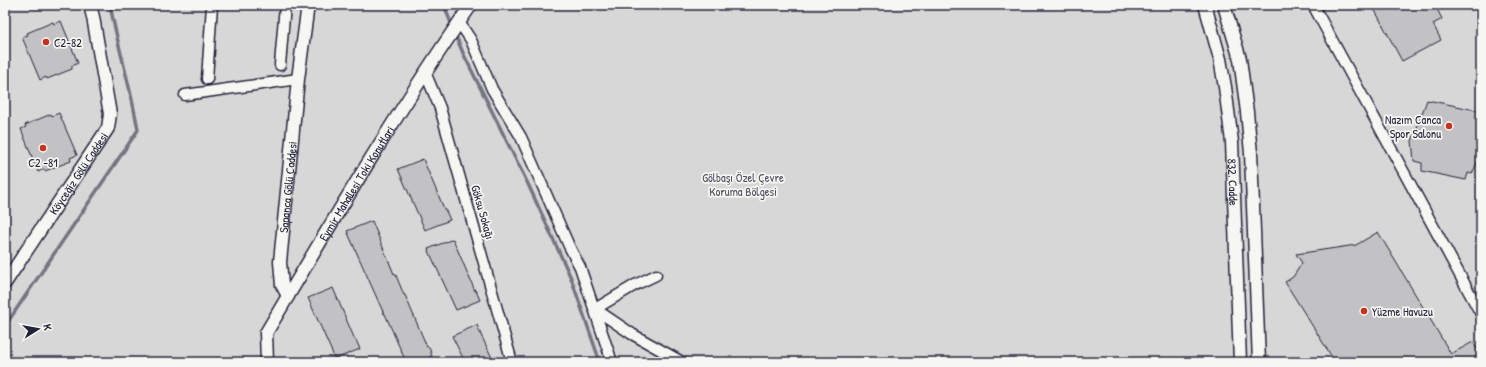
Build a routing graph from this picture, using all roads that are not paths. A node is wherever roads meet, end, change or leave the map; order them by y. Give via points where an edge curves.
1 (90, 5) edge
2 (212, 5) edge
3 (285, 5) edge
4 (308, 5) edge
5 (471, 5) edge
6 (1205, 5) edge
7 (1224, 5) edge
8 (1313, 5) edge
9 (458, 22) junction
10 (280, 65) dead end
11 (425, 72) junction
12 (207, 79) dead end
13 (298, 79) junction
14 (185, 95) dead end
15 (656, 275) dead end
16 (5, 283) edge
17 (1237, 291) junction
18 (1256, 291) junction
19 (288, 296) junction
20 (595, 310) junction
21 (1481, 314) edge
22 (678, 360) edge
23 (267, 362) edge
24 (512, 362) edge
25 (612, 362) edge
26 (664, 362) edge
27 (1240, 362) edge
28 (1259, 362) edge

1 - 16 street, Köyceğiz Gölü Caddesi via 110,114 108,128
2 - 12 street
3 - 10 street
4 - 13 street, Sapanca Gölü Caddesi
5 - 9 street, Eymir Mahallesi Toki Konutlari
6 - 17 street, 832. Cadde via 1220,59 1230,122 1234,169
7 - 18 street, 832. Cadde via 1240,59 1246,104 1251,153
8 - 21 street
9 - 11 street, Eymir Mahallesi Toki Konutlari
9 - 20 street via 471,40 492,89 521,138 580,267
11 - 19 street, Eymir Mahallesi Toki Konutlari
11 - 24 street, Göksu Sokağı via 440,108
13 - 14 street
13 - 19 street, Sapanca Gölü Caddesi via 280,262 282,284
15 - 20 street
17 - 18 street
17 - 27 street, 832. Cadde
18 - 28 street, 832. Cadde
19 - 23 street via 266,333
20 - 22 street
20 - 25 street
22 - 26 street

